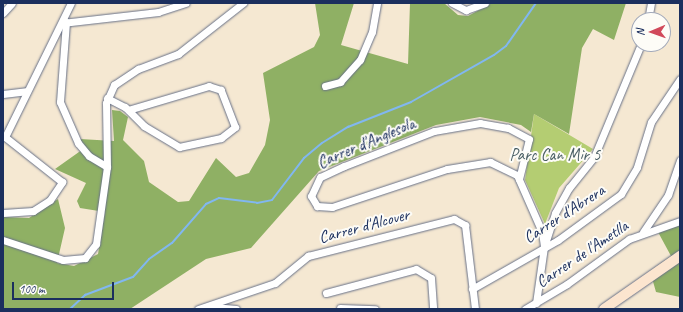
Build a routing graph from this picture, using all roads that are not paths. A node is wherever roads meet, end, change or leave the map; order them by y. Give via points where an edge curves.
1 (12, 3) edge
2 (71, 3) edge
3 (186, 3) edge
4 (243, 3) edge
5 (377, 3) edge
6 (452, 3) edge
7 (485, 3) edge
8 (3, 13) edge
9 (63, 23) junction
10 (638, 52) edge
11 (680, 79) edge
12 (326, 86) dead end
13 (26, 91) junction
14 (3, 94) edge
15 (107, 98) junction
16 (128, 110) junction
17 (4, 138) edge
18 (680, 160) edge
19 (107, 167) junction
20 (519, 179) junction
21 (3, 213) edge
22 (680, 221) edge
23 (642, 233) junction
24 (3, 240) edge
25 (544, 247) junction
26 (680, 256) edge
27 (472, 289) junction
28 (326, 293) dead end
29 (536, 303) junction
30 (208, 306) junction
31 (340, 308) dead end
32 (198, 309) edge
33 (236, 309) edge
34 (374, 309) edge
35 (433, 309) edge
36 (475, 309) edge
37 (525, 309) edge
38 (604, 309) edge

1 - 8 street
2 - 9 street
3 - 9 street via 158,12
4 - 15 street via 178,54 127,74
5 - 12 street via 372,32 360,60 340,82
6 - 7 street via 471,10
9 - 13 street
9 - 19 street via 60,102 78,143 89,156
10 - 25 street via 597,152 563,196
11 - 25 street, Carrer d'Abrera via 651,122 637,167 621,194
13 - 14 street
13 - 17 street
15 - 16 street
15 - 19 street
16 - 16 street via 209,86 221,90 235,127 221,138 179,147 162,139
17 - 21 street via 62,182 50,200 33,211
18 - 23 street via 668,195
19 - 24 street via 96,244 85,258 62,260
20 - 20 street, Carrer d'Anglesola via 506,168 484,162 447,169 332,207 317,206 311,196 320,177 344,166 438,130 480,123 508,128 529,139
20 - 25 street, Carrer d'Anglesola via 542,232
22 - 23 street, Carrer de l'Ametlla
23 - 29 street, Carrer de l'Ametlla
25 - 27 street, Carrer d'Abrera
25 - 29 street
26 - 38 street
27 - 30 street, Carrer d'Alcover via 465,225 454,220 308,256 283,279
27 - 36 street, Carrer d'Alcover
28 - 35 street via 416,269 431,278
29 - 37 street, Carrer de l'Ametlla
30 - 32 street, Carrer d'Alcover
30 - 33 street
31 - 34 street

